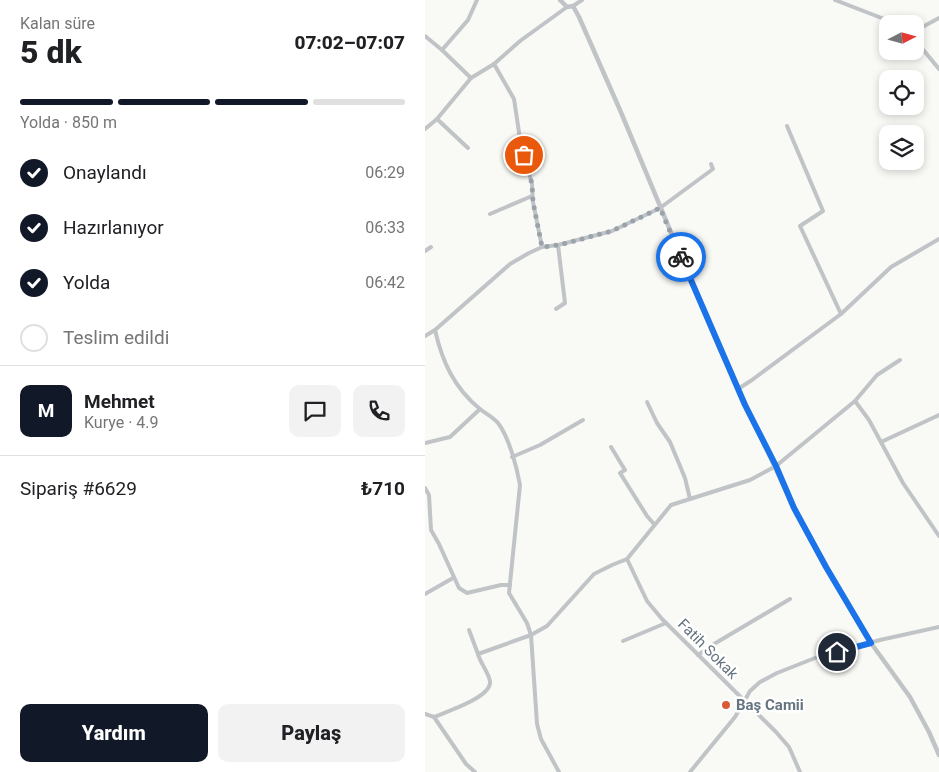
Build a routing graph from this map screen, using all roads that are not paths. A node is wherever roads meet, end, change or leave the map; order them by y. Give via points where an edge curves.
1 (477, 0) edge
2 (560, 0) edge
3 (581, 0) edge
4 (835, 0) edge
5 (573, 6) junction
6 (567, 7) junction
7 (879, 17) edge
8 (939, 18) edge
9 (924, 26) edge
10 (425, 36) edge
11 (442, 50) junction
12 (924, 51) edge
13 (494, 64) junction
14 (939, 69) edge
15 (471, 78) junction
16 (437, 119) junction
17 (787, 126) dead end
18 (425, 129) edge
19 (468, 148) dead end
20 (711, 164) dead end
21 (532, 196) junction
22 (660, 208) junction
23 (490, 214) dead end
24 (939, 238) edge
25 (559, 245) junction
26 (431, 247) dead end
27 (542, 247) junction
28 (425, 251) edge
29 (556, 309) dead end
30 (841, 314) junction
31 (435, 330) junction
32 (425, 336) edge
33 (900, 360) dead end
34 (738, 389) junction
35 (855, 401) junction
36 (647, 402) dead end
37 (480, 410) junction
38 (939, 415) edge
39 (583, 420) dead end
40 (881, 442) junction
41 (425, 443) edge
42 (611, 447) dead end
43 (512, 457) junction
44 (776, 466) junction
45 (425, 488) edge
46 (690, 498) junction
47 (654, 524) junction
48 (431, 530) junction
49 (425, 532) edge
50 (939, 536) edge
51 (627, 559) junction
52 (453, 578) junction
53 (510, 585) junction
54 (425, 594) edge
55 (790, 599) dead end
56 (666, 623) junction
57 (939, 627) edge
58 (469, 630) dead end
59 (531, 634) junction
60 (623, 642) dead end
61 (871, 643) junction
62 (478, 654) junction
63 (698, 655) junction
64 (745, 702) junction
65 (425, 714) edge
66 (434, 717) junction
67 (939, 754) edge
68 (475, 772) edge
69 (559, 772) edge
70 (690, 772) edge
71 (800, 772) edge

1 - 11 street via 468,20
2 - 6 street
3 - 5 street
4 - 7 street
5 - 6 street
5 - 22 street
6 - 13 street
8 - 9 street
10 - 11 street
11 - 15 street
12 - 14 street
13 - 15 street
13 - 21 street via 514,99
15 - 16 street
16 - 18 street
16 - 19 street
17 - 30 street via 823,211 800,226
20 - 22 street via 713,170
21 - 23 street
21 - 27 street
22 - 25 street via 612,231
22 - 34 street
24 - 30 street via 891,267
25 - 27 street
25 - 29 street via 565,303
26 - 28 street
27 - 31 street via 510,264
30 - 34 street
31 - 32 street
31 - 37 street via 450,374
33 - 35 street via 877,375
34 - 44 street
35 - 40 street
35 - 44 street
36 - 46 street via 670,442
37 - 41 street via 450,437
37 - 43 street via 498,424
38 - 40 street
39 - 43 street via 540,446
40 - 50 street via 903,483
42 - 47 street via 625,470 620,474
43 - 53 street via 520,485
44 - 46 street via 750,480
44 - 61 street via 794,508
45 - 48 street via 429,495
46 - 47 street via 671,505
47 - 51 street
48 - 49 street
48 - 52 street
51 - 56 street, Fatih Sokak via 647,601
51 - 59 street via 594,574 547,626
52 - 53 street via 467,593
52 - 54 street
53 - 59 street via 509,593
55 - 63 street
56 - 60 street
56 - 63 street, Fatih Sokak
57 - 61 street
58 - 62 street
59 - 62 street
59 - 69 street via 537,724 541,739
61 - 64 street via 820,656 777,673 750,691
61 - 67 street via 910,697
62 - 66 street via 489,677 487,690 474,700
63 - 64 street, Fatih Sokak
64 - 70 street
64 - 71 street, Fatih Sokak via 789,747
65 - 66 street
66 - 68 street

